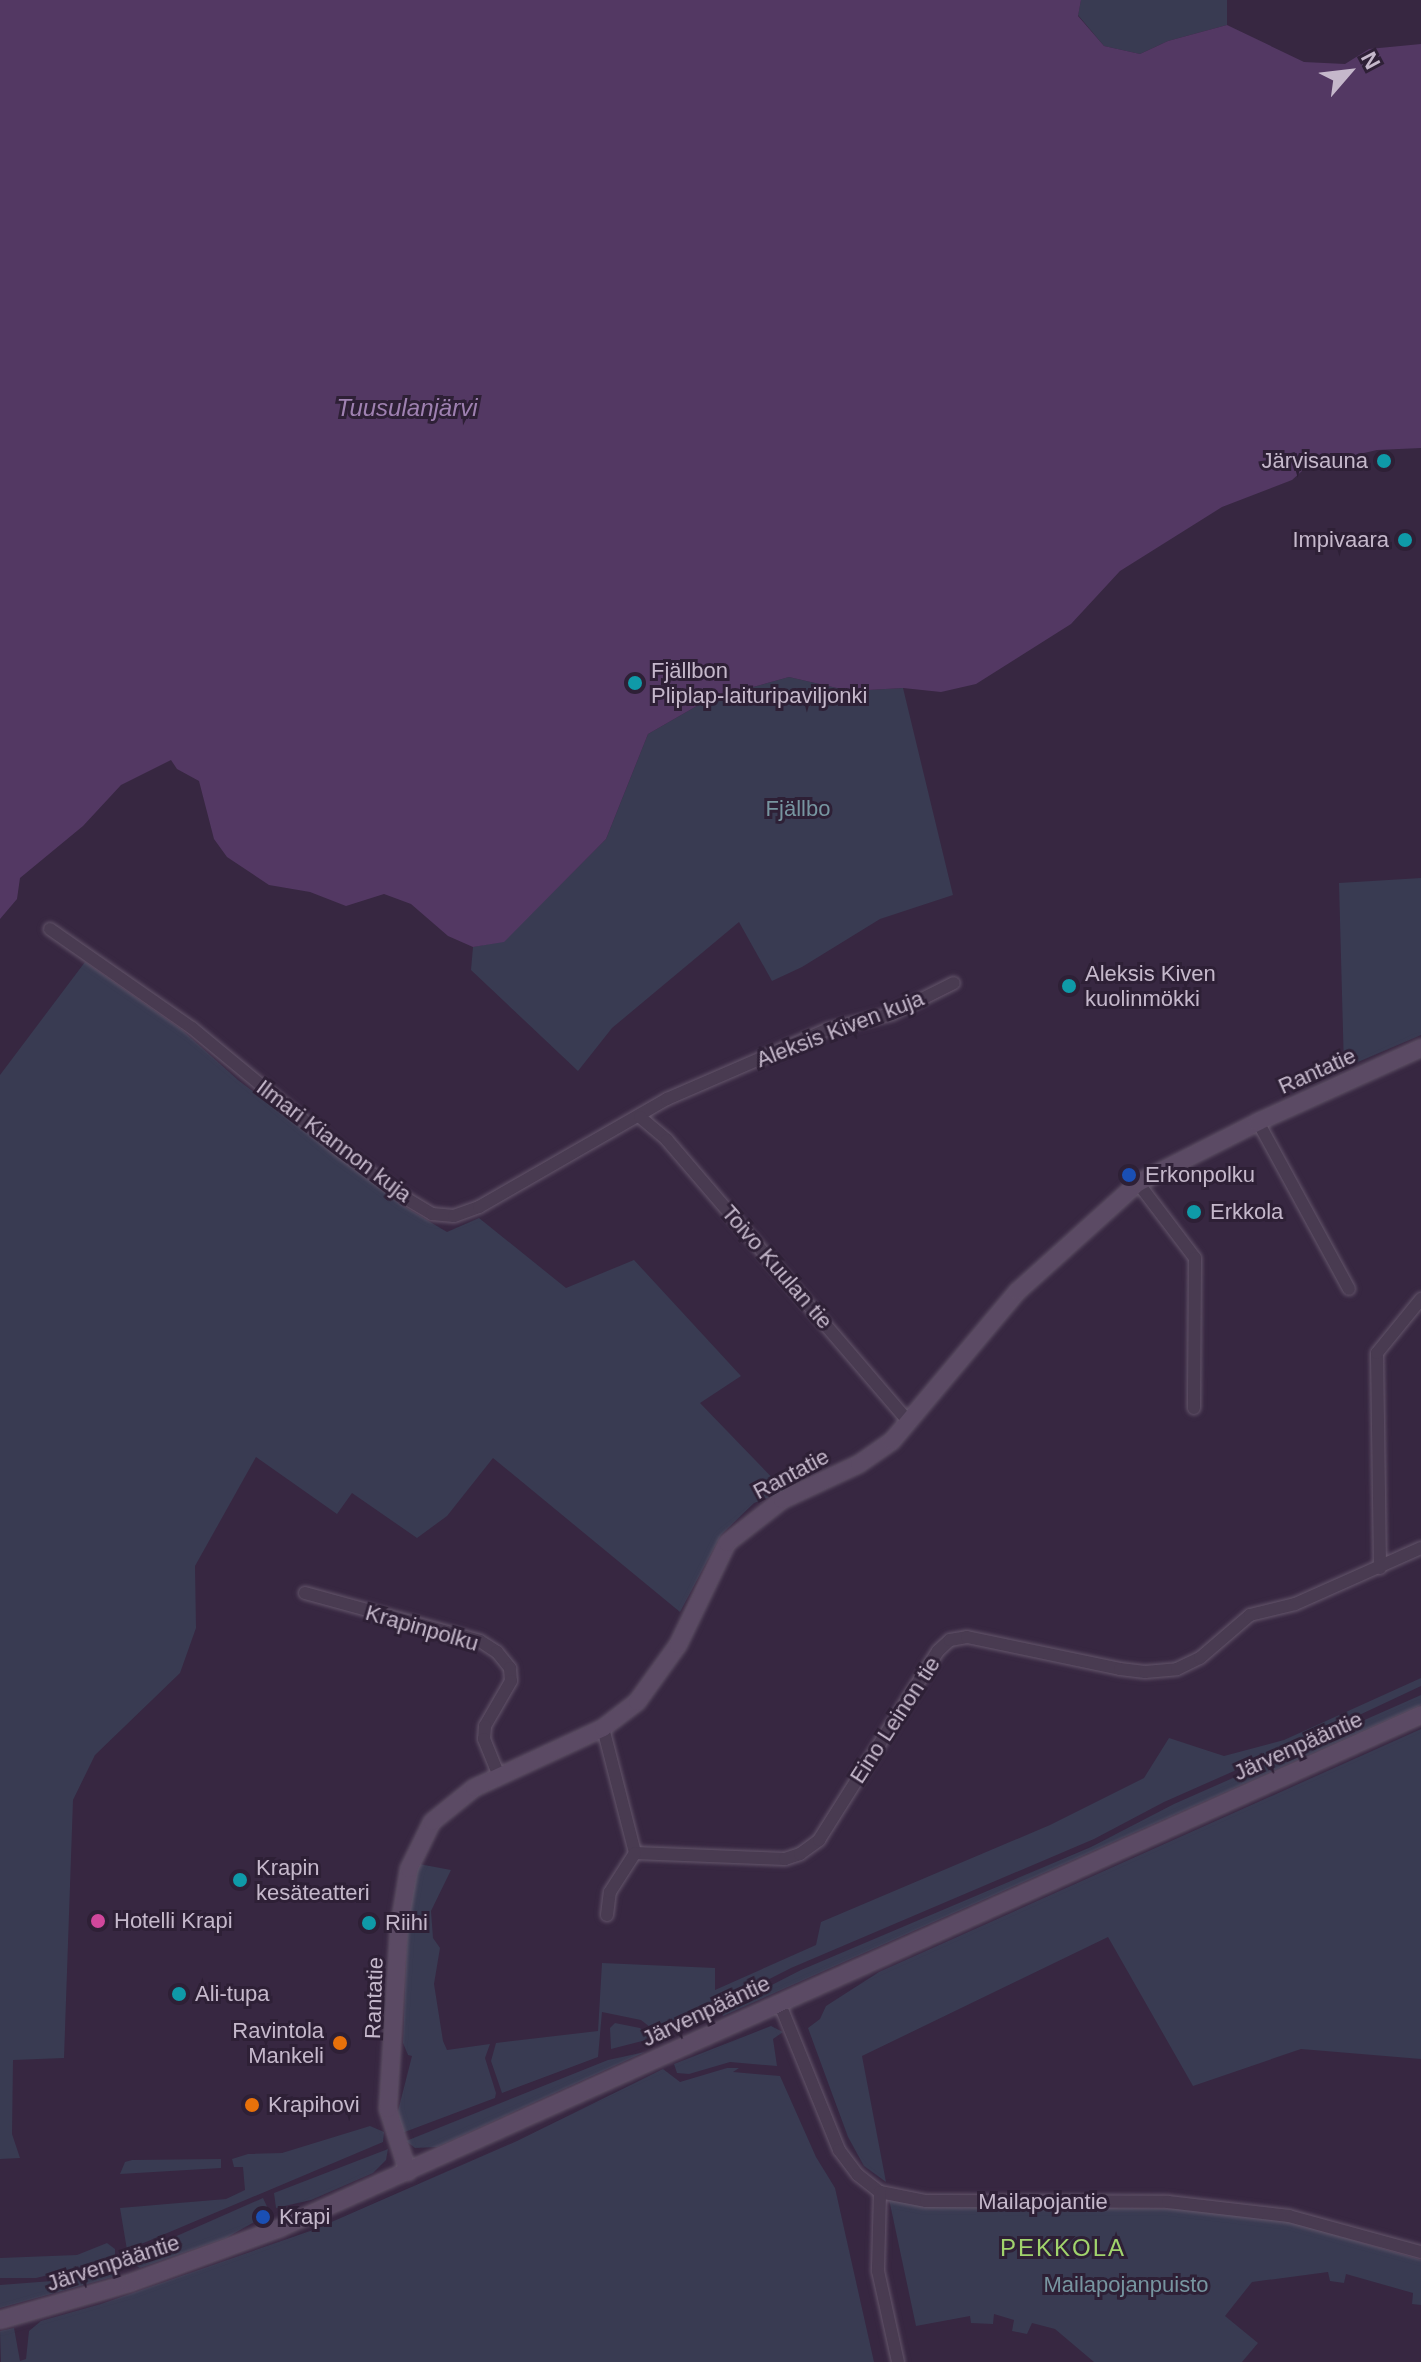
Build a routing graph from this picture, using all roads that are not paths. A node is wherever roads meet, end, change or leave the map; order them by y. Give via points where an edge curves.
1 (50, 929) dead end
2 (954, 983) dead end
3 (1421, 1048) edge
4 (640, 1117) junction
5 (1258, 1122) junction
6 (1138, 1183) junction
7 (1349, 1289) dead end
8 (1421, 1299) edge
9 (1194, 1408) dead end
10 (908, 1421) junction
11 (1421, 1548) edge
12 (1380, 1568) junction
13 (305, 1593) dead end
14 (1421, 1715) edge
15 (603, 1728) junction
16 (499, 1776) junction
17 (635, 1853) junction
18 (607, 1915) dead end
19 (779, 2002) junction
20 (408, 2172) junction
21 (880, 2192) junction
22 (1421, 2252) edge
23 (0, 2320) edge
24 (898, 2362) edge

1 - 4 street, Ilmari Kiannon kuja via 192,1028 342,1152 432,1214 454,1216 479,1207
2 - 4 street, Aleksis Kiven kuja via 892,1014 829,1029 667,1099
3 - 5 street, Rantatie
4 - 10 street, Toivo Kuulan tie via 667,1140
5 - 6 street, Rantatie
5 - 7 street
6 - 9 street via 1195,1258
6 - 10 street, Rantatie via 1018,1291
8 - 12 street via 1377,1353
10 - 15 street, Rantatie via 892,1441 859,1464 782,1500 727,1543 655,1681
11 - 12 street, Eino Leinon tie
12 - 17 street, Eino Leinon tie via 1295,1604 1250,1615 1200,1658 1177,1669 1120,1669 967,1637 950,1640 938,1651 819,1840 800,1854 785,1859
13 - 16 street, Krapinpolku via 480,1641 497,1652 510,1668 511,1681 485,1726 484,1739
14 - 19 street, Järvenpääntie
15 - 16 street, Rantatie
15 - 17 street
16 - 20 street, Rantatie via 449,1805 432,1822 409,1869 401,1902 388,2109
17 - 18 street via 610,1892
19 - 20 street, Järvenpääntie
19 - 21 street via 839,2150
20 - 23 street, Järvenpääntie via 225,2250
21 - 22 street, Mailapojantie via 926,2201 1168,2202 1289,2216
21 - 24 street via 878,2271

